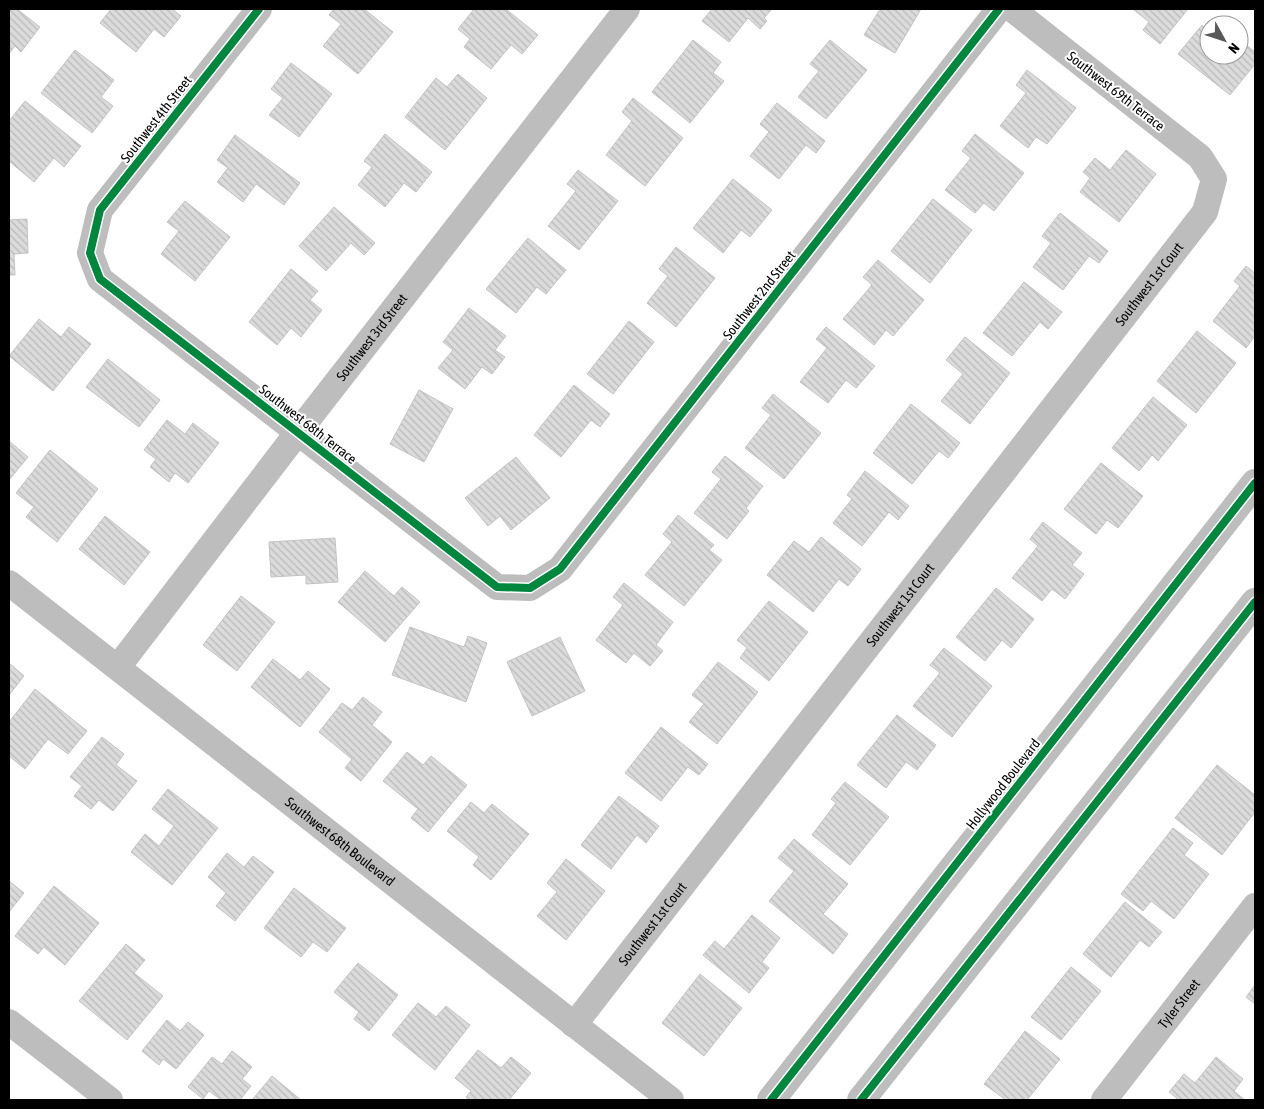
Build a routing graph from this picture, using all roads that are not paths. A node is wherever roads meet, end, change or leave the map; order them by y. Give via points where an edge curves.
1 (259, 9) edge
2 (627, 9) edge
3 (999, 9) edge
4 (1012, 9) edge
5 (1214, 179) joint
6 (90, 252) joint
7 (298, 432) junction
8 (1255, 484) edge
9 (9, 583) edge
10 (530, 588) joint
11 (1255, 602) edge
12 (118, 667) junction
13 (1255, 906) edge
14 (9, 1022) edge
15 (574, 1025) junction
16 (110, 1100) edge
17 (671, 1100) edge
18 (770, 1100) edge
19 (861, 1100) edge
20 (1104, 1100) edge

1 - 6 street, Southwest 4th Street via 100,210
2 - 7 street, Southwest 3rd Street
3 - 10 street, Southwest 2nd Street via 560,570
4 - 5 street, Southwest 69th Terrace via 1200,157
5 - 15 street, Southwest 1st Court via 1205,212
6 - 7 street, Southwest 68th Terrace via 100,279
7 - 10 street, Southwest 68th Terrace via 497,586
7 - 12 street, Southwest 3rd Street
8 - 18 highway, Hollywood Boulevard
9 - 12 street, Southwest 68th Boulevard
11 - 19 highway
12 - 15 street, Southwest 68th Boulevard
13 - 20 street, Tyler Street
14 - 16 street
15 - 17 street, Southwest 68th Boulevard

